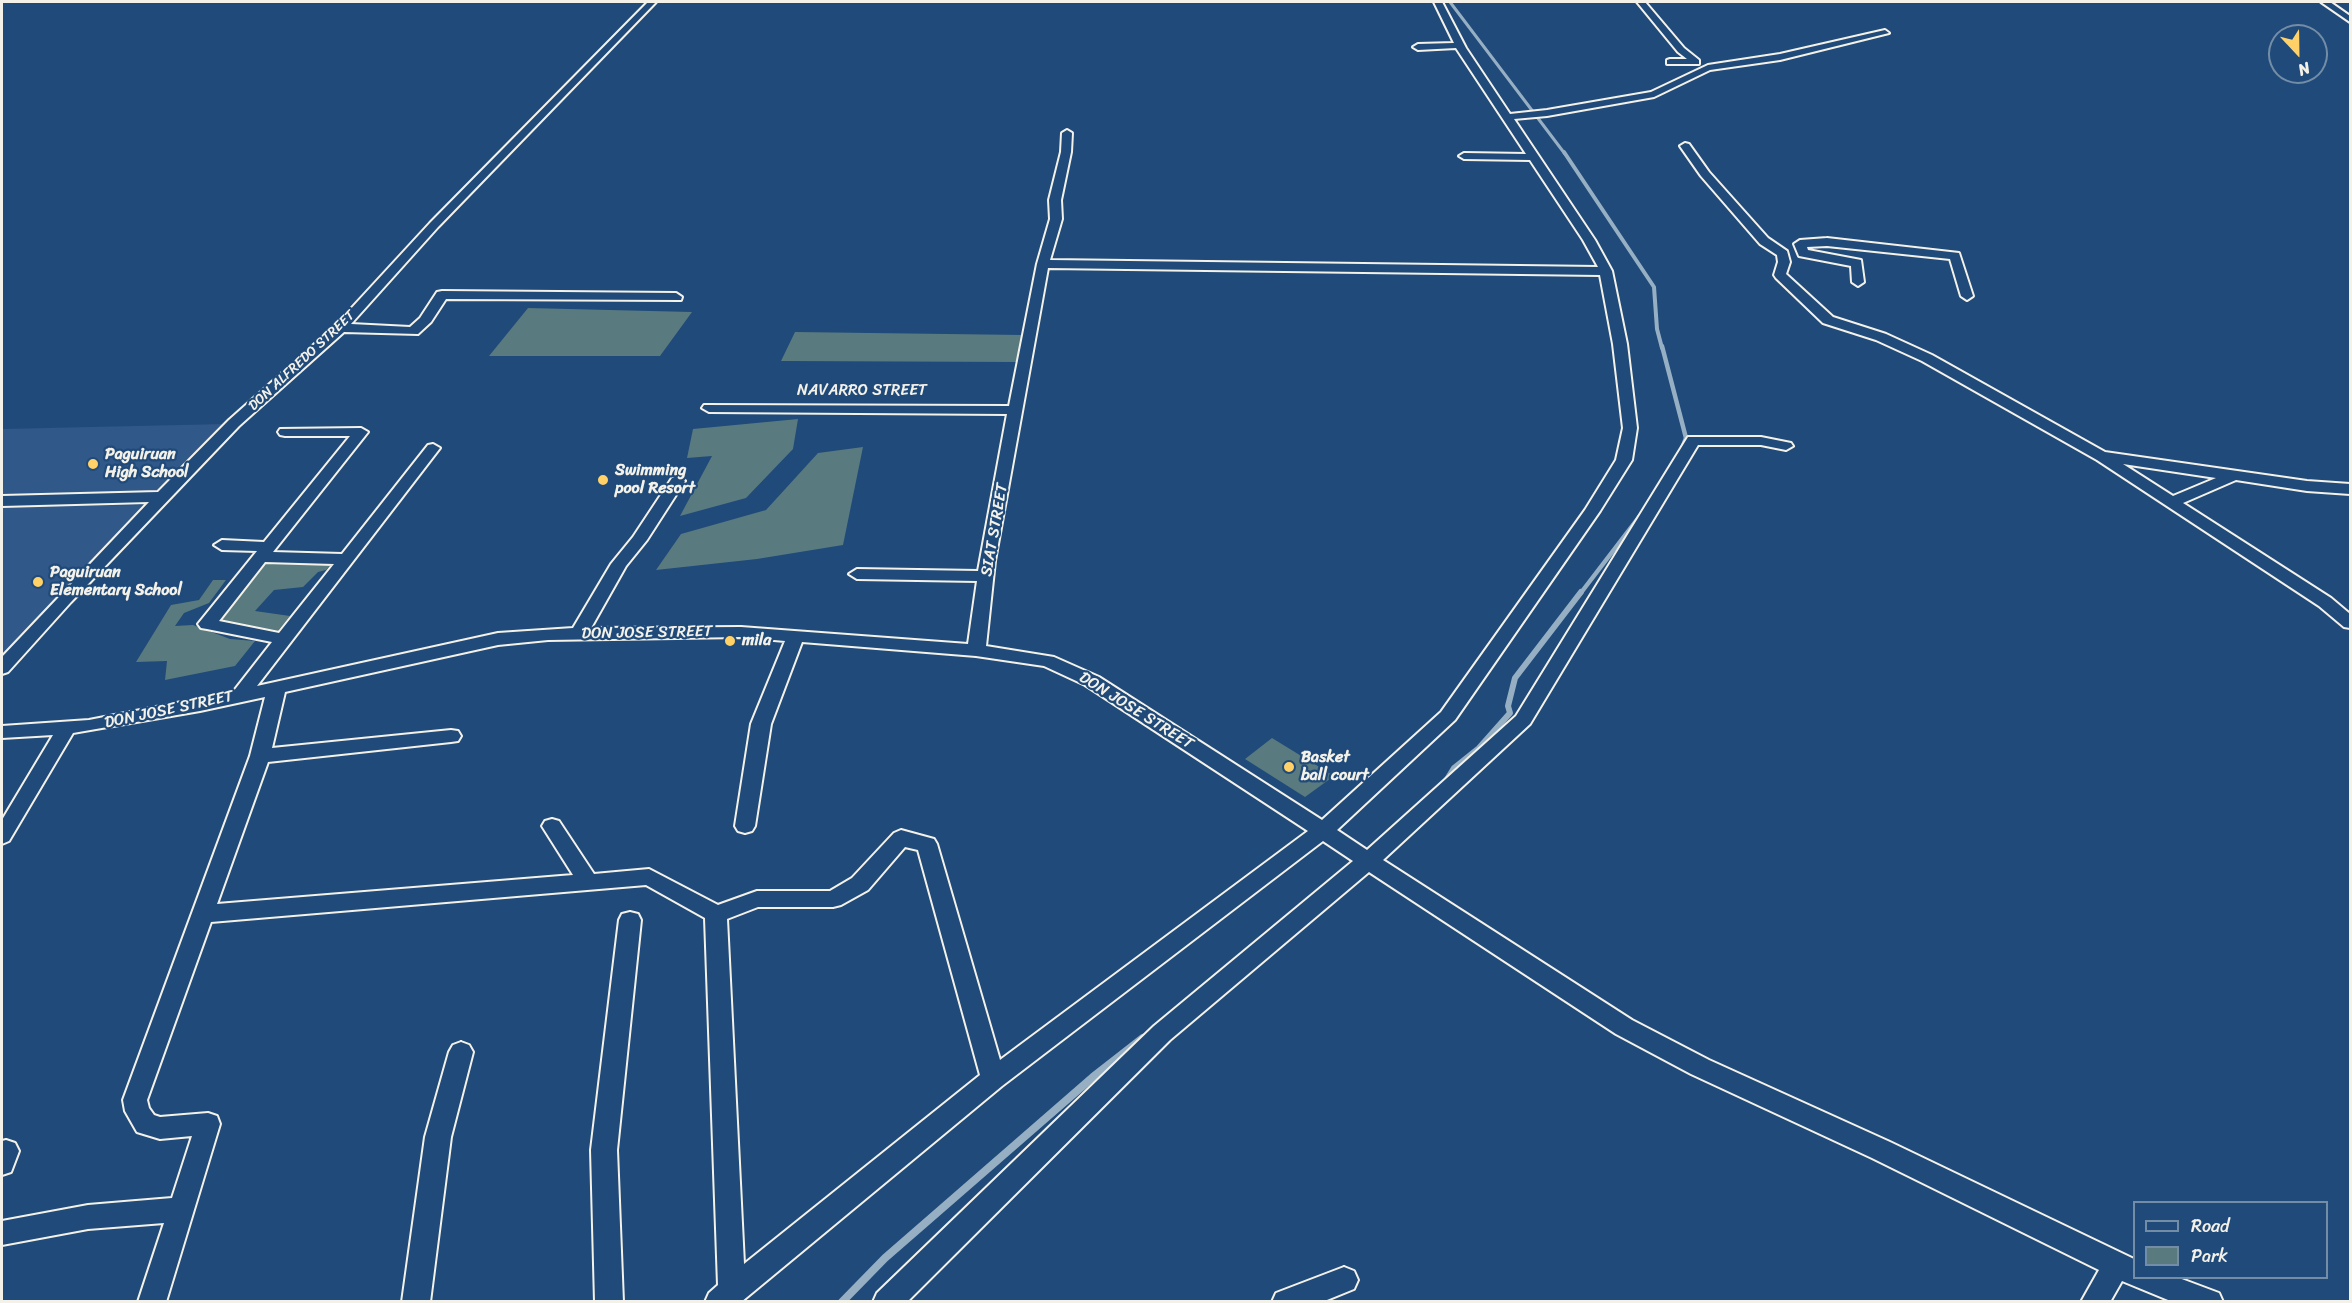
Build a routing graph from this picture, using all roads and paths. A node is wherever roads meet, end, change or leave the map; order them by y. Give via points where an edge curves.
1 (652, 2) edge
2 (1438, 2) edge
3 (1641, 2) edge
4 (2325, 2) edge
5 (2350, 20) edge
6 (1885, 33) dead end
7 (1461, 45) junction
8 (1418, 47) dead end
9 (1670, 62) dead end
10 (1511, 116) junction
11 (1067, 133) dead end
12 (1685, 147) dead end
13 (1464, 156) dead end
14 (1534, 157) junction
15 (1044, 264) junction
16 (1606, 271) junction
17 (1858, 282) dead end
18 (1967, 296) dead end
19 (676, 297) dead end
20 (341, 328) junction
21 (709, 408) dead end
22 (1015, 410) junction
23 (285, 432) dead end
24 (1786, 446) dead end
25 (433, 448) dead end
26 (2102, 457) junction
27 (2235, 475) junction
28 (677, 481) dead end
29 (2350, 489) edge
30 (164, 497) junction
31 (2, 501) edge
32 (2170, 503) junction
33 (222, 545) dead end
34 (265, 552) junction
35 (347, 559) junction
36 (857, 574) dead end
37 (986, 576) junction
38 (2350, 623) edge
39 (579, 634) junction
40 (796, 636) junction
41 (284, 639) junction
42 (976, 650) junction
43 (2, 668) edge
44 (277, 687) junction
45 (240, 695) junction
46 (67, 728) junction
47 (2, 732) edge
48 (451, 736) dead end
49 (260, 756) junction
50 (552, 826) dead end
51 (745, 826) dead end
52 (1326, 832) junction
53 (2, 836) edge
54 (1367, 860) junction
55 (588, 882) junction
56 (203, 914) junction
57 (716, 914) junction
58 (630, 920) dead end
59 (461, 1052) dead end
60 (993, 1079) junction
61 (181, 1209) junction
62 (2, 1233) edge
63 (2125, 1270) edge
64 (2149, 1279) edge
65 (1344, 1280) dead end
66 (725, 1295) edge
67 (152, 1302) edge
68 (416, 1302) edge
69 (609, 1302) edge
70 (887, 1302) edge
71 (1286, 1302) edge
72 (2095, 1302) edge
73 (2209, 1302) edge

1 - 20 street, DON ALFREDO STREET via 434,225
2 - 7 street
3 - 9 street via 1680,50 1696,62
4 - 5 street
6 - 10 street via 1780,57 1708,68 1654,94
7 - 8 street
7 - 10 street
10 - 14 street
11 - 15 street, SIAT STREET via 1055,201 1056,219
12 - 26 street via 1764,241 1783,254 1780,275 1828,320 1881,337 1927,358
13 - 14 street
14 - 16 street
15 - 16 street
15 - 22 street, SIAT STREET
16 - 52 street via 1630,428 1624,460 1448,716
17 - 18 street via 1857,263 1803,253 1800,244 1827,242 1955,256
19 - 20 street via 442,295 413,331
20 - 30 street, DON ALFREDO STREET via 234,423
21 - 22 street, NAVARRO STREET
22 - 37 street, SIAT STREET
23 - 34 street via 361,432
24 - 54 street via 1761,441 1693,440 1523,720
25 - 35 street
26 - 27 street
26 - 32 street
27 - 29 street
27 - 32 street
28 - 39 street via 619,564
30 - 31 street
30 - 43 street, DON ALFREDO STREET via 64,598
32 - 38 street via 2325,602
33 - 34 street
34 - 35 street
34 - 41 street via 207,624
35 - 41 street
36 - 37 street
37 - 42 street, SIAT STREET
39 - 40 street, DON JOSE STREET via 741,632
39 - 44 street, DON JOSE STREET via 498,639
40 - 42 street, DON JOSE STREET
40 - 51 street via 761,724
41 - 45 street
42 - 52 street, DON JOSE STREET via 1048,661 1092,681
44 - 45 street, DON JOSE STREET
44 - 49 street
45 - 46 street, DON JOSE STREET
46 - 47 street, DON JOSE STREET
46 - 53 street
48 - 49 street
49 - 56 street
50 - 55 street
52 - 54 street, DON JOSE STREET
52 - 60 street
54 - 63 street, DON JOSE STREET via 1624,1027
54 - 70 street via 1162,1033
55 - 56 street
55 - 57 street via 649,877
56 - 61 street via 135,1100 146,1124 160,1128 208,1124
57 - 60 street via 758,899 832,899 860,884 901,838 927,844
57 - 66 street
58 - 69 street via 604,1150
59 - 68 street via 438,1137
60 - 66 street
61 - 62 street via 88,1217
61 - 67 street
63 - 72 street
64 - 73 street
65 - 71 street

